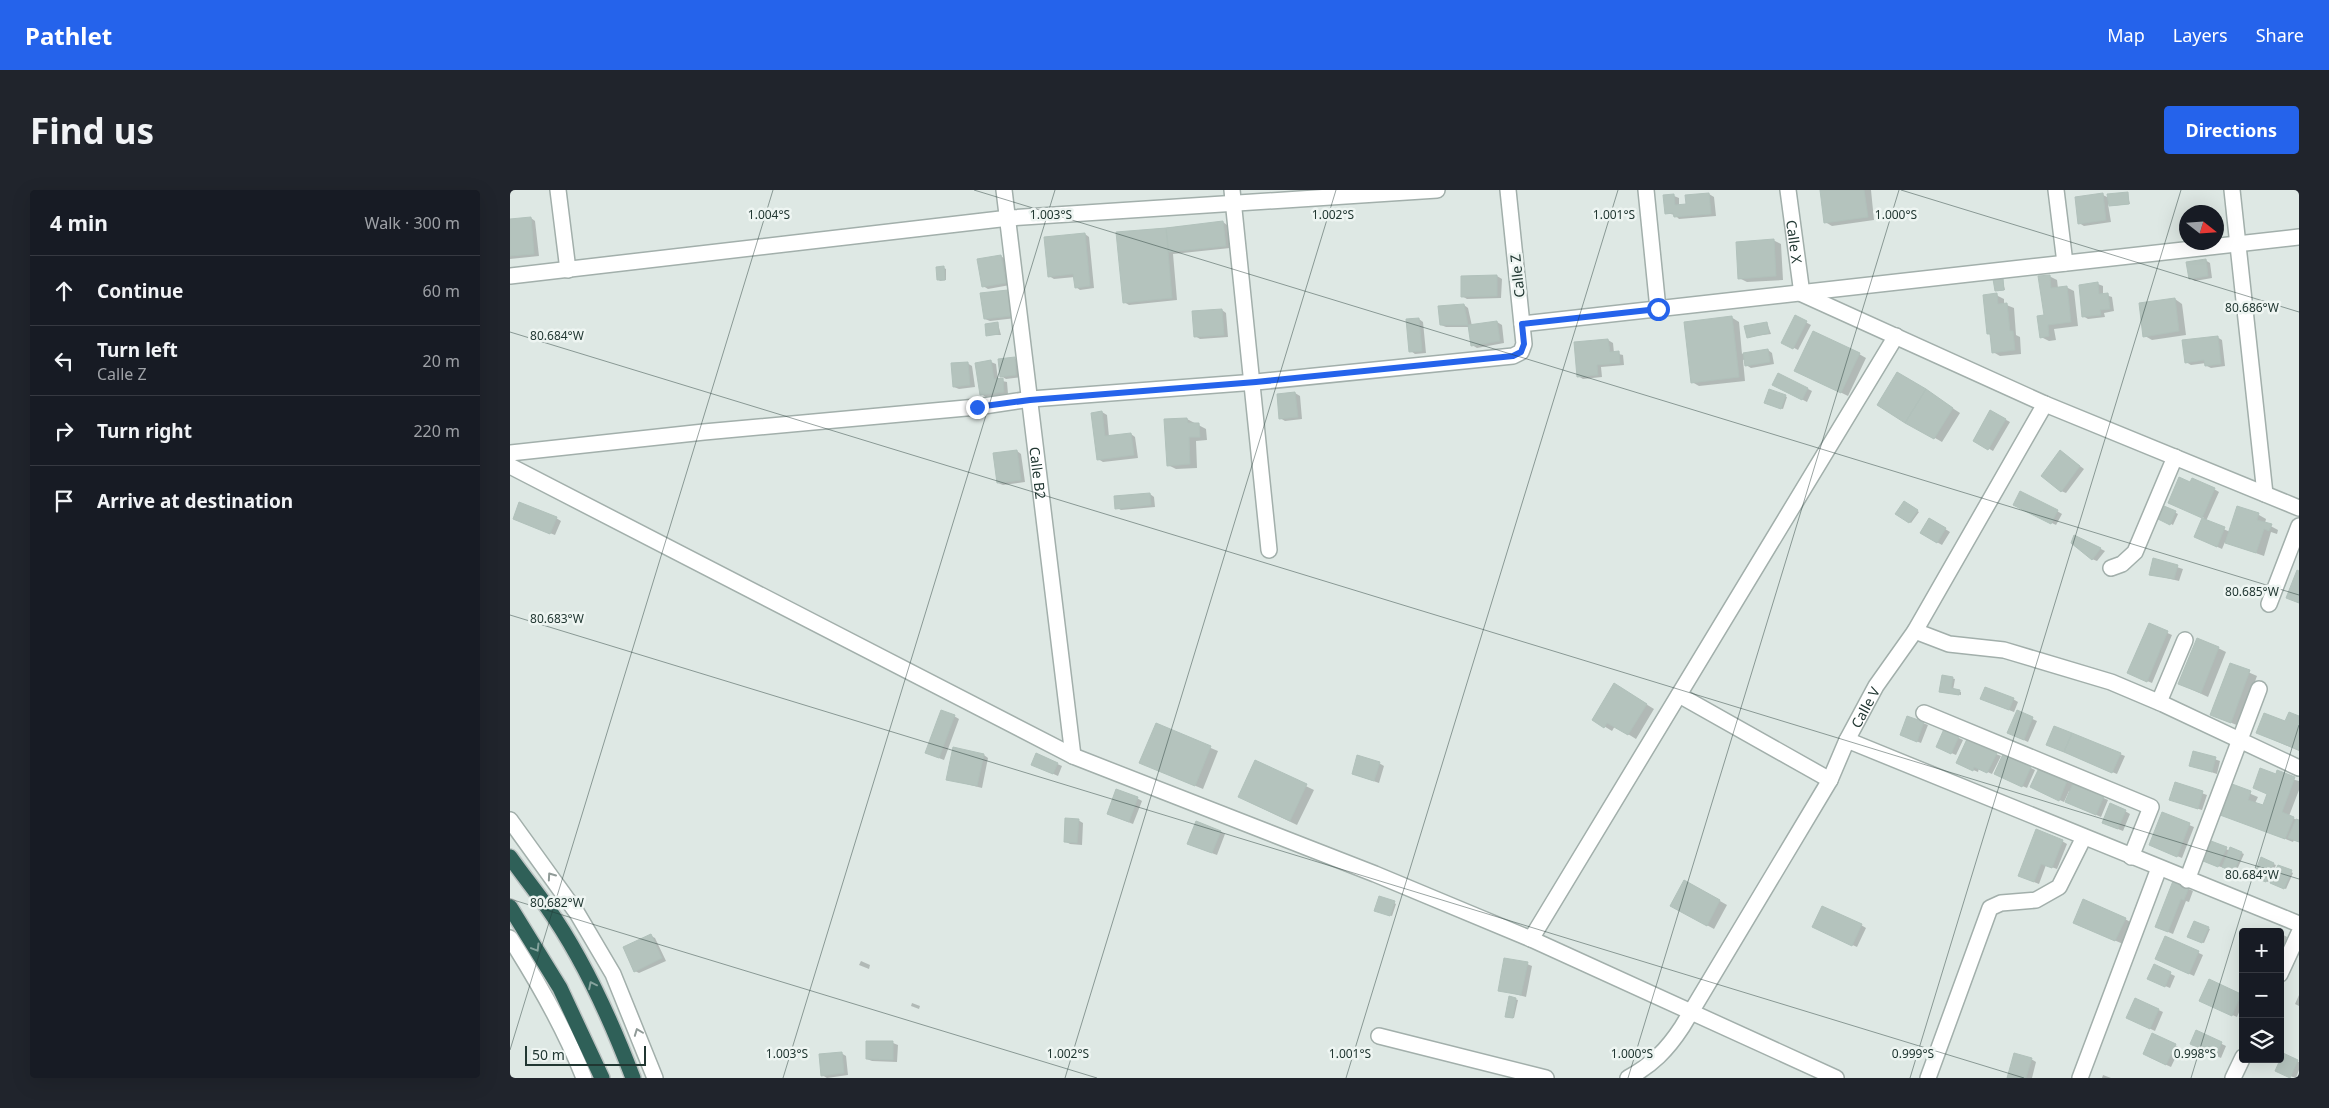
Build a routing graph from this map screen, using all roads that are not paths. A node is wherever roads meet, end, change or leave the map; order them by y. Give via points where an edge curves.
1 (558, 190) edge
2 (1004, 190) edge
3 (1437, 190) edge
4 (1508, 190) edge
5 (1646, 190) edge
6 (1788, 190) edge
7 (2056, 190) edge
8 (2232, 190) edge
9 (1232, 197) edge
10 (1009, 218) junction
11 (2299, 237) edge
12 (2239, 244) junction
13 (2065, 263) junction
14 (568, 270) junction
15 (510, 276) edge
16 (1802, 294) junction
17 (1658, 309) junction
18 (1522, 324) junction
19 (1896, 336) junction
20 (1252, 383) junction
21 (1030, 400) junction
22 (2045, 404) junction
23 (510, 454) edge
24 (2175, 457) junction
25 (510, 466) edge
26 (2265, 494) junction
27 (2299, 508) edge
28 (2299, 526) edge
29 (1269, 550) dead end
30 (2111, 568) dead end
31 (2269, 604) dead end
32 (1915, 631) junction
33 (2185, 640) dead end
34 (2259, 689) dead end
35 (1679, 695) junction
36 (2159, 702) junction
37 (1924, 714) dead end
38 (1847, 740) junction
39 (2241, 740) junction
40 (1073, 756) junction
41 (2299, 768) edge
42 (1830, 780) junction
43 (510, 820) edge
44 (2084, 838) junction
45 (510, 857) edge
46 (2131, 857) junction
47 (2159, 868) junction
48 (2187, 880) junction
49 (510, 906) edge
50 (2299, 924) edge
51 (2299, 932) edge
52 (510, 938) edge
53 (1531, 940) junction
54 (2280, 973) edge
55 (1690, 1013) junction
56 (1379, 1036) dead end
57 (2240, 1063) edge
58 (584, 1078) edge
59 (602, 1078) edge
60 (633, 1078) edge
61 (655, 1078) edge
62 (1546, 1078) edge
63 (1628, 1078) edge
64 (1836, 1078) edge
65 (1928, 1078) edge
66 (2080, 1078) edge
67 (2233, 1078) edge

1 - 14 street
2 - 10 street, Calle B2
3 - 9 street
4 - 18 street, Calle Z
5 - 17 street
6 - 16 street, Calle X
7 - 13 street
8 - 12 street
9 - 10 street
9 - 20 street
10 - 14 street
10 - 21 street, Calle B2
11 - 12 street
12 - 13 street
12 - 26 street
13 - 16 street
14 - 15 street
16 - 17 street
16 - 19 street
17 - 18 street
18 - 20 street, Calle Z via 1524,344 1521,352 1513,356
19 - 22 street
19 - 35 street
20 - 21 street
20 - 29 street
21 - 23 street
21 - 40 street, Calle B2
22 - 24 street
22 - 32 street, Calle V
24 - 26 street
24 - 30 street via 2135,552 2122,564
25 - 40 street
26 - 27 street
28 - 31 street
32 - 36 street via 1949,644 2004,650 2071,669
32 - 38 street, Calle V via 1876,686
33 - 36 street
34 - 39 street
35 - 42 street
35 - 53 street
36 - 39 street
37 - 46 street via 2151,807
38 - 42 street, Calle V
38 - 44 street
39 - 41 street
39 - 48 street
40 - 53 street via 1376,874
42 - 55 street, Calle V
61 -> 43 street via 613,974 576,913
44 - 46 street
44 - 65 street via 2059,887 2036,900 2001,903 1990,908
60 -> 45 highway via 587,974 548,908
46 - 47 street
47 - 48 street
47 - 66 street
48 - 50 street
49 -> 59 highway via 560,988
51 - 54 street
52 - 58 street via 534,976
53 - 55 street
55 - 63 street, Calle V via 1662,1054 1648,1067
55 - 64 street
56 - 62 street
57 - 67 street

